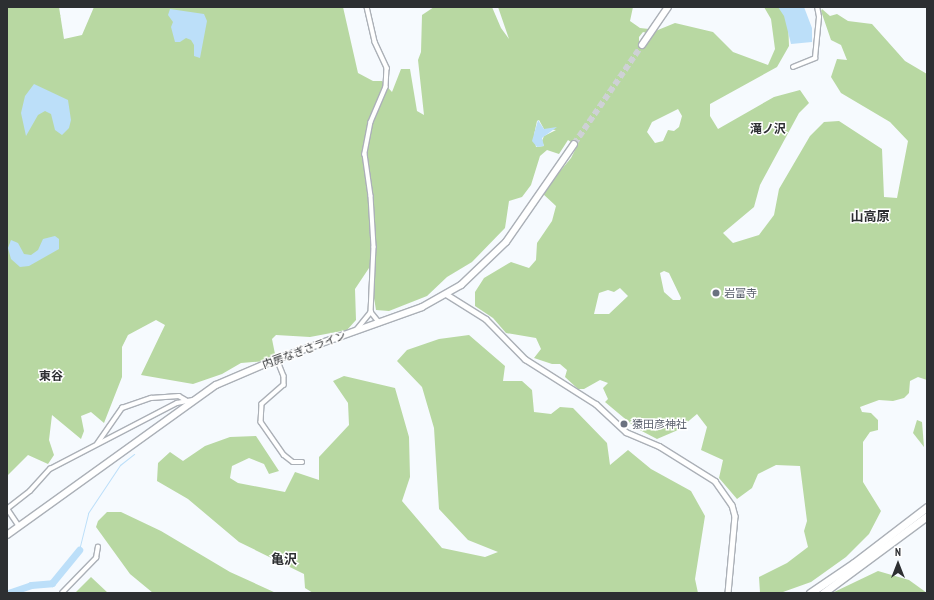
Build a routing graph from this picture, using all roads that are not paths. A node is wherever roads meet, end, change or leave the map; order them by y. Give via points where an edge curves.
1 (367, 7) edge
2 (668, 7) edge
3 (817, 7) edge
4 (642, 45) tunnel mouth
5 (793, 67) dead end
6 (574, 144) tunnel mouth
7 (446, 294) junction
8 (371, 312) junction
9 (380, 323) junction
10 (353, 332) junction
11 (278, 359) junction
12 (189, 400) junction
13 (97, 445) junction
14 (302, 462) dead end
15 (927, 507) edge
16 (7, 509) edge
17 (927, 516) edge
18 (19, 526) junction
19 (7, 535) edge
20 (98, 547) dead end
21 (62, 593) edge
22 (728, 593) edge
23 (810, 593) edge
24 (823, 593) edge

1 - 8 street via 375,42 387,68 386,87 371,122 365,154 374,247
2 - 4 highway
3 - 5 street via 819,17 815,58
6 - 7 highway, 内房なぎさライン via 506,242 480,269
7 - 9 highway, 内房なぎさライン via 422,307
7 - 22 street via 486,319 525,359 596,404 626,432 659,446 715,481 732,505 734,516
8 - 9 street
8 - 10 street
9 - 10 highway, 内房なぎさライン
10 - 11 highway, 内房なぎさライン
11 - 12 highway, 内房なぎさライン via 232,377
11 - 14 street via 284,376 284,385 262,404 261,422 284,455 293,462
12 - 13 street
12 - 13 street via 178,396 151,398 122,408
12 - 18 highway, 内房なぎさライン
13 - 16 street via 50,469 30,491
15 - 23 highway via 854,564
16 - 18 street
17 - 24 highway
18 - 19 highway, 内房なぎさライン
20 - 21 street via 96,558

